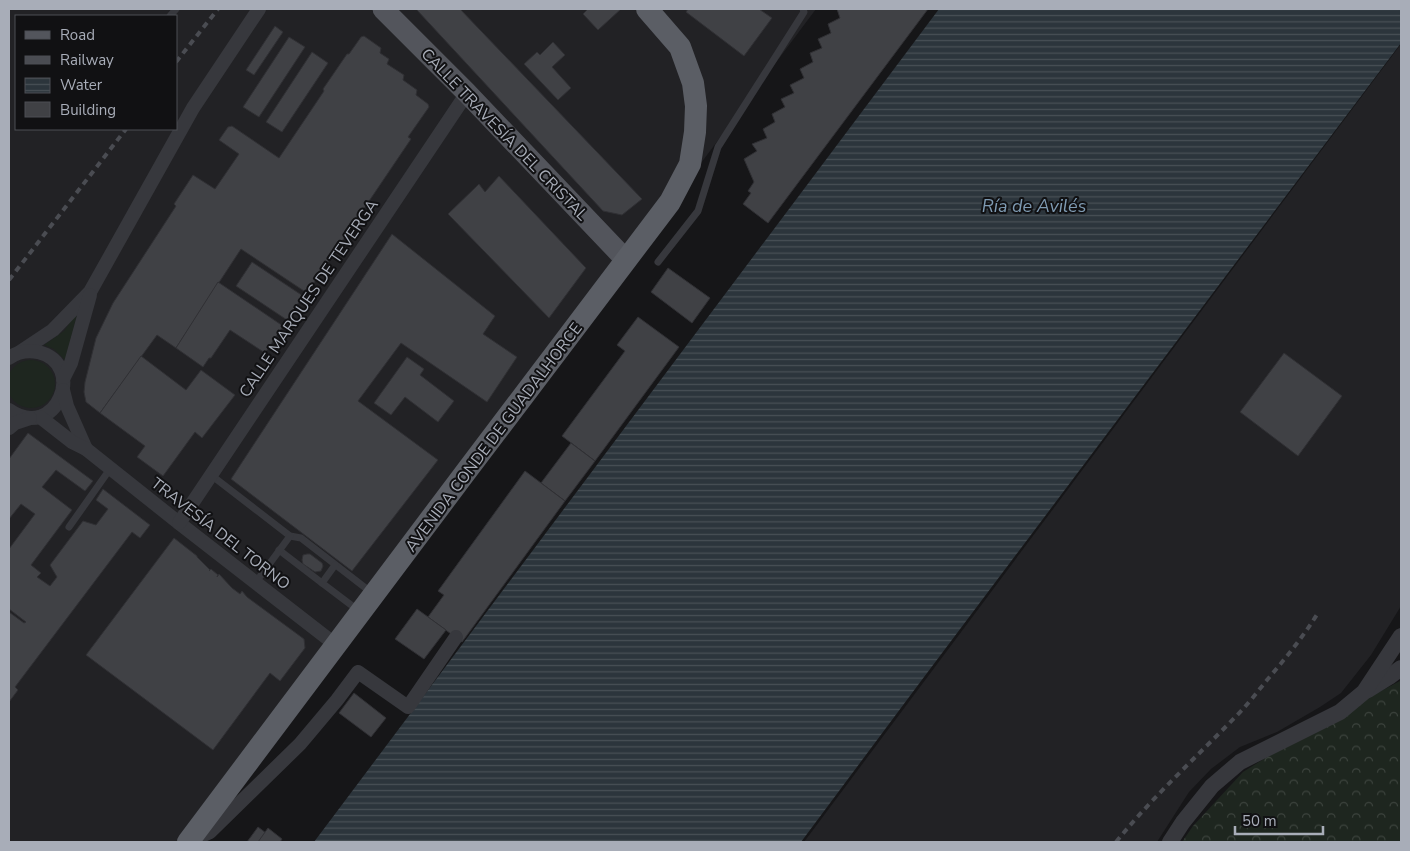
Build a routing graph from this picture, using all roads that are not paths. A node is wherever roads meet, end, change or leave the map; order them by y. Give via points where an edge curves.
1 (260, 9) edge
2 (383, 9) edge
3 (647, 9) edge
4 (803, 9) edge
5 (467, 93) junction
6 (626, 260) junction
7 (658, 262) dead end
8 (90, 292) junction
9 (15, 355) edge
10 (63, 385) junction
11 (9, 410) edge
12 (35, 417) junction
13 (9, 428) edge
14 (86, 449) junction
15 (110, 469) junction
16 (211, 475) junction
17 (179, 523) junction
18 (69, 527) dead end
19 (290, 536) junction
20 (279, 550) junction
21 (335, 565) junction
22 (256, 582) junction
23 (322, 583) junction
24 (367, 603) junction
25 (1401, 636) edge
26 (456, 637) dead end
27 (336, 645) junction
28 (1401, 668) edge
29 (1364, 692) junction
30 (189, 842) edge
31 (1170, 842) edge

1 - 8 street via 193,108
2 - 5 main road, CALLE TRAVESÍA DEL CRISTAL
3 - 6 highway, AVENIDA CONDE DE GUADALHORCE via 680,47 693,83 695,132 690,164 670,202
4 - 7 lane via 718,147 698,211
5 - 6 main road, CALLE TRAVESÍA DEL CRISTAL
5 - 16 street, CALLE MARQUES DE TEVERGA
6 - 24 highway, AVENIDA CONDE DE GUADALHORCE
8 - 9 street via 53,330
8 - 10 street
9 - 10 street, TRAVESÍA DEL TORNO via 32,351 43,353 59,368
10 - 12 street via 59,401 52,410
10 - 14 street, TRAVESÍA DEL TORNO via 67,406
11 - 12 street, TRAVESÍA DEL TORNO via 20,416
12 - 13 street
12 - 14 street, TRAVESÍA DEL TORNO
14 - 15 street, TRAVESÍA DEL TORNO
15 - 17 street, TRAVESÍA DEL TORNO
15 - 18 lane
16 - 17 street, CALLE MARQUES DE TEVERGA
16 - 19 lane
17 - 22 street, TRAVESÍA DEL TORNO
19 - 20 lane
19 - 21 lane via 301,538
20 - 22 lane
20 - 23 lane
21 - 23 lane
21 - 24 lane
22 - 27 street, TRAVESÍA DEL TORNO
23 - 24 lane
24 - 27 highway, AVENIDA CONDE DE GUADALHORCE
25 - 29 street
26 - 30 street via 408,707 358,672 300,744 210,832
27 - 30 highway, AVENIDA CONDE DE GUADALHORCE
28 - 29 street
29 - 31 street via 1340,712 1240,762 1212,786

